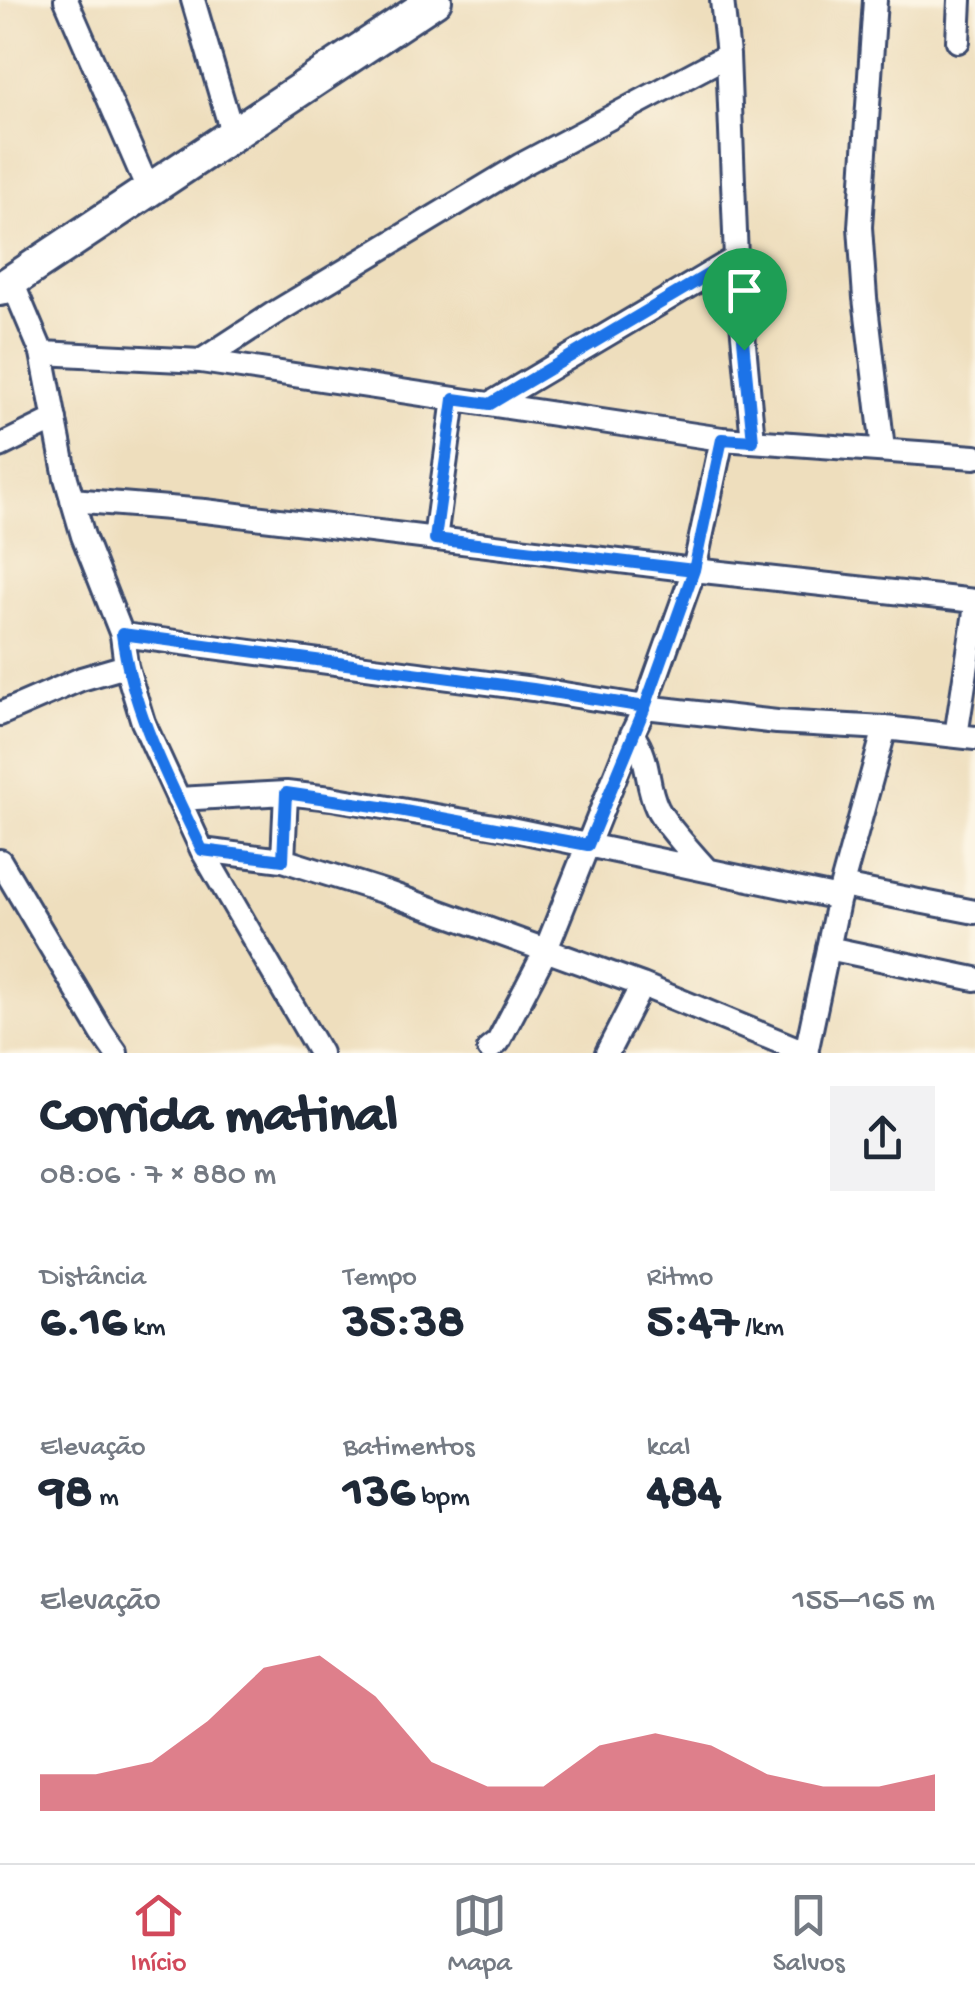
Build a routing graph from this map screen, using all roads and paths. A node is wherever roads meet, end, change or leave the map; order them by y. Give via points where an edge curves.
1 (66, 0) edge
2 (193, 0) edge
3 (722, 0) edge
4 (875, 0) edge
5 (960, 0) edge
6 (430, 1) edge
7 (958, 41) dead end
8 (728, 55) junction
9 (233, 136) junction
10 (148, 189) junction
11 (736, 258) junction
12 (6, 286) edge
13 (42, 353) junction
14 (201, 362) junction
15 (454, 399) junction
16 (490, 404) junction
17 (55, 419) junction
18 (722, 439) junction
19 (753, 441) junction
20 (0, 446) edge
21 (883, 448) junction
22 (975, 456) edge
23 (72, 500) junction
24 (435, 539) junction
25 (694, 570) junction
26 (975, 601) edge
27 (975, 612) edge
28 (122, 634) junction
29 (126, 666) junction
30 (645, 707) junction
31 (0, 714) edge
32 (885, 728) junction
33 (632, 734) junction
34 (966, 737) edge
35 (286, 793) junction
36 (178, 799) junction
37 (588, 845) junction
38 (202, 850) junction
39 (283, 860) junction
40 (0, 861) edge
41 (706, 870) junction
42 (841, 892) junction
43 (975, 912) edge
44 (828, 948) junction
45 (545, 952) junction
46 (975, 978) edge
47 (642, 985) junction
48 (489, 1049) dead end
49 (318, 1052) edge
50 (116, 1053) edge
51 (606, 1053) edge
52 (806, 1053) edge

1 - 10 street
2 - 9 street
3 - 8 street
4 - 21 street via 860,227
5 - 7 street
6 - 9 street
8 - 11 street
8 - 14 street via 521,165
9 - 10 street
10 - 12 street
11 - 16 street
11 - 19 street
12 - 13 street
13 - 14 street
13 - 17 street
14 - 15 street
15 - 16 street
15 - 24 street
16 - 18 street
17 - 20 street
17 - 23 street
18 - 19 street
18 - 25 street
19 - 21 street
21 - 22 street
23 - 24 street
23 - 28 street
24 - 25 street
25 - 26 street
25 - 30 street
27 - 34 street
28 - 29 street
28 - 30 street
29 - 31 street
29 - 36 street
30 - 32 street
30 - 33 street
32 - 34 street
32 - 42 street
33 - 37 street
33 - 41 street via 643,750 658,811
35 - 36 street
35 - 37 street
35 - 39 street
36 - 38 street
37 - 41 street
37 - 45 street
38 - 39 street
38 - 49 street
39 - 45 street
40 - 50 street
41 - 42 street
42 - 43 street
42 - 44 street
44 - 46 street
44 - 52 street
45 - 47 street
45 - 48 street
47 - 51 street
47 - 52 street

